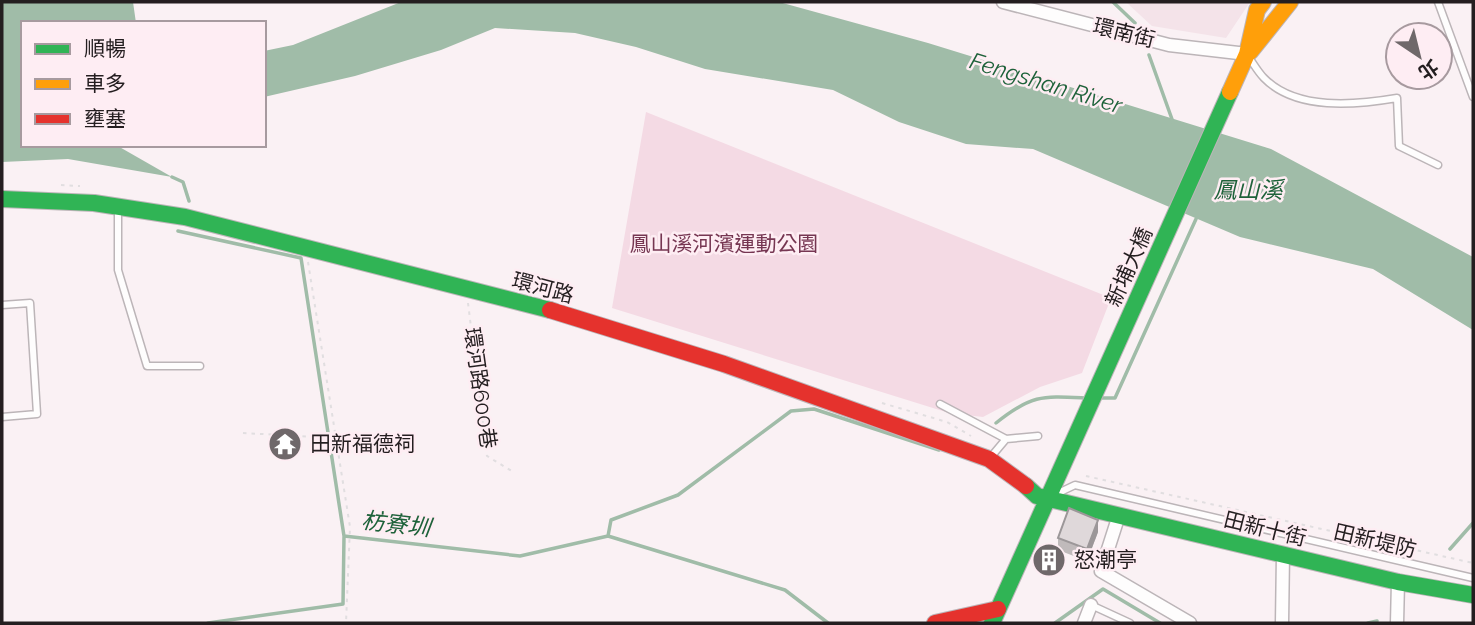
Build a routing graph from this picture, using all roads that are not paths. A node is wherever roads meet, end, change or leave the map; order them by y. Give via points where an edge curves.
1 (1003, 2) edge
2 (1263, 2) edge
3 (1290, 2) edge
4 (1438, 2) edge
5 (1247, 54) junction
6 (1473, 97) edge
7 (1438, 165) dead end
8 (2, 199) edge
9 (118, 205) junction
10 (2, 305) edge
11 (200, 366) dead end
12 (940, 404) dead end
13 (2, 417) edge
14 (1038, 436) dead end
15 (1006, 439) junction
16 (989, 459) junction
17 (1049, 498) junction
18 (1119, 515) junction
19 (1283, 555) junction
20 (1473, 578) edge
21 (1398, 582) junction
22 (1473, 595) edge
23 (1091, 605) joint
24 (995, 616) edge
25 (935, 623) edge
26 (1084, 623) edge
27 (1129, 623) edge
28 (1191, 623) edge
29 (1282, 623) edge
30 (1396, 623) edge

1 - 5 street, 環南街 via 1169,45
2 - 5 street
3 - 5 street
4 - 6 lane
5 - 7 lane via 1266,80 1304,101 1358,105 1397,98 1399,146
5 - 17 street, 新埔大橋
8 - 9 street, 環河路
9 - 11 lane via 118,270 147,366
9 - 16 street, 環河路 via 309,247 632,334
10 - 13 lane via 30,303 37,414
12 - 15 lane
14 - 15 lane
15 - 16 lane
16 - 17 street, 環河路 via 1037,496
17 - 18 street, 田新十街
17 - 20 lane via 1075,485
17 - 24 street, 新埔大橋
18 - 19 street, 田新十街
18 - 28 street via 1101,571
19 - 21 street, 田新十街
19 - 29 street
21 - 22 street, 田新十街
21 - 30 street
23 - 26 street
23 - 27 lane
24 - 25 street

